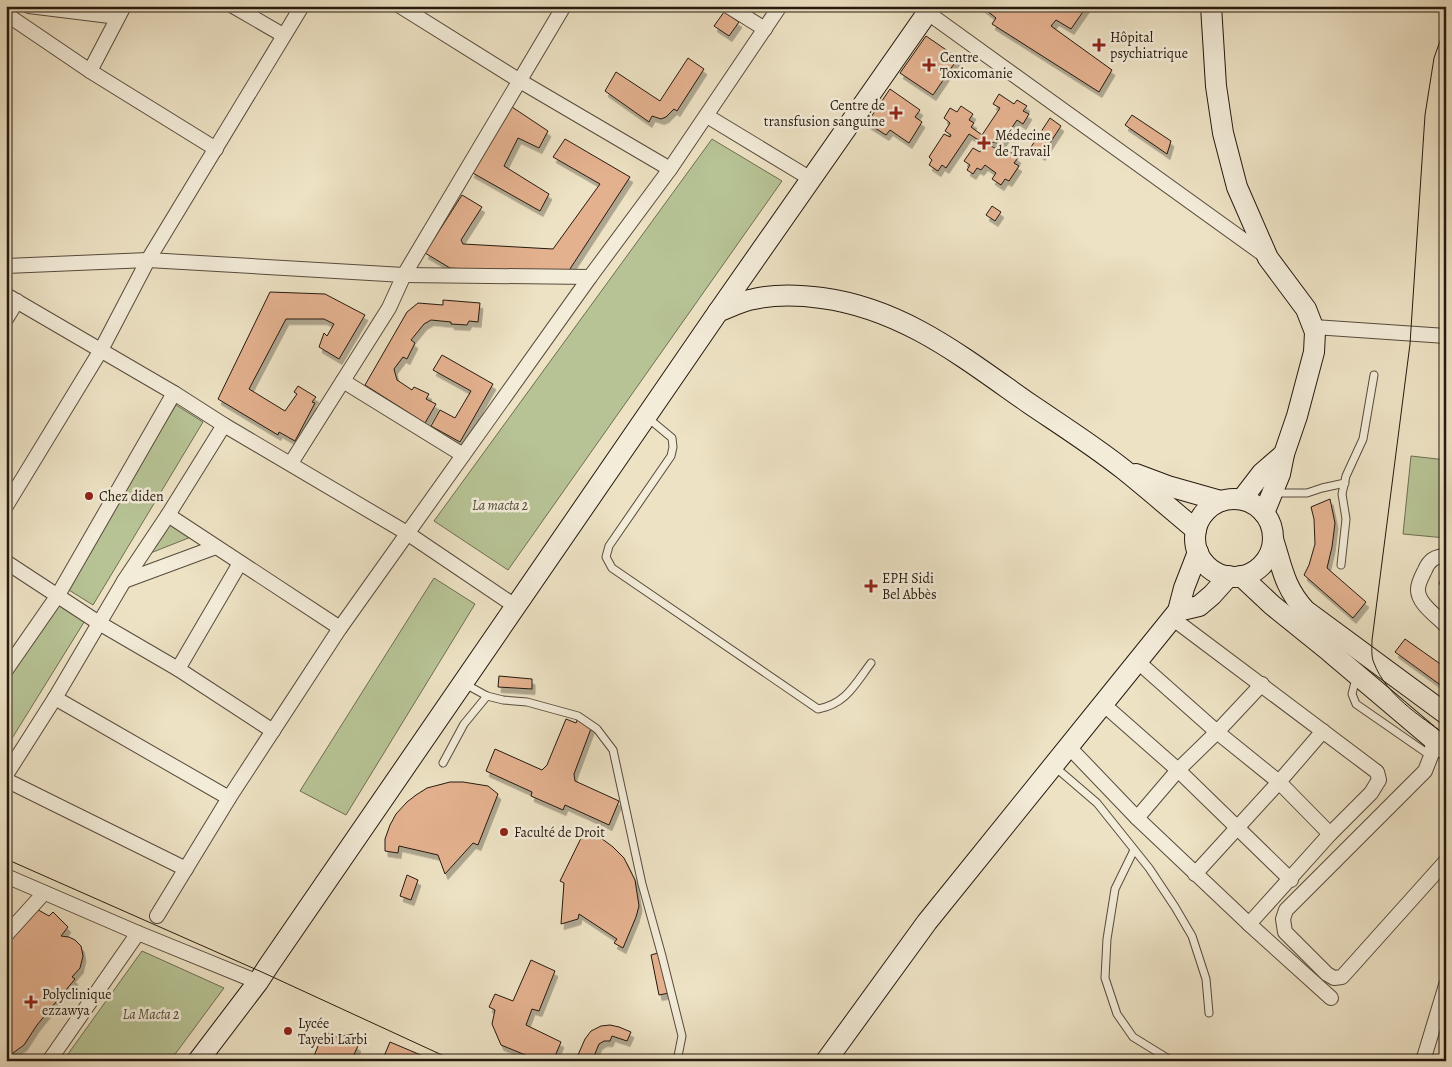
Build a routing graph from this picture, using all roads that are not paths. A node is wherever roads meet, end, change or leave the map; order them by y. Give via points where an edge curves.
1 (29, 6) edge
2 (233, 6) edge
3 (302, 6) edge
4 (400, 6) edge
5 (564, 6) edge
6 (728, 6) edge
7 (780, 6) edge
8 (1211, 6) edge
9 (930, 9) edge
10 (415, 10) edge
11 (121, 11) edge
12 (6, 14) edge
13 (765, 29) junction
14 (283, 36) junction
15 (90, 70) junction
16 (520, 81) junction
17 (707, 116) junction
18 (216, 149) junction
19 (670, 169) junction
20 (811, 179) junction
21 (1268, 258) junction
22 (148, 260) junction
23 (6, 266) edge
24 (404, 275) junction
25 (590, 277) junction
26 (11, 298) edge
27 (718, 312) junction
28 (6, 319) edge
29 (1314, 327) junction
30 (1446, 336) edge
31 (100, 350) junction
32 (1374, 374) dead end
33 (343, 381) junction
34 (174, 393) junction
35 (646, 416) junction
36 (224, 425) junction
37 (1284, 454) junction
38 (463, 455) junction
39 (291, 463) junction
40 (1122, 469) junction
41 (1345, 484) junction
42 (1272, 493) junction
43 (1242, 499) junction
44 (1221, 501) junction
45 (6, 506) edge
46 (1264, 513) junction
47 (168, 516) junction
48 (1196, 530) junction
49 (407, 533) junction
50 (1273, 539) junction
51 (216, 547) junction
52 (1198, 552) junction
53 (1446, 556) edge
54 (6, 562) edge
55 (240, 563) junction
56 (1341, 565) dead end
57 (1235, 576) junction
58 (124, 581) junction
59 (58, 595) junction
60 (515, 606) junction
61 (1175, 614) junction
62 (99, 623) junction
63 (1446, 626) edge
64 (340, 628) junction
65 (1137, 661) junction
66 (871, 663) dead end
67 (178, 669) junction
68 (6, 670) edge
69 (463, 682) junction
70 (1262, 684) junction
71 (487, 696) junction
72 (55, 698) junction
73 (1103, 704) junction
74 (1446, 714) edge
75 (273, 731) junction
76 (1323, 731) junction
77 (1217, 732) junction
78 (1068, 746) junction
79 (1436, 749) edge
80 (443, 763) dead end
81 (1052, 765) junction
82 (1178, 770) junction
83 (6, 775) edge
84 (6, 780) edge
85 (1280, 782) junction
86 (229, 798) junction
87 (1137, 818) junction
88 (1238, 827) junction
89 (1330, 834) junction
90 (1134, 850) junction
91 (1446, 861) edge
92 (186, 869) junction
93 (1195, 874) junction
94 (6, 876) edge
95 (1291, 880) junction
96 (44, 893) junction
97 (157, 916) dead end
98 (1249, 924) junction
99 (138, 933) junction
100 (6, 935) edge
101 (258, 982) junction
102 (1446, 985) edge
103 (1331, 998) dead end
104 (1209, 1013) dead end
105 (48, 1061) edge
106 (198, 1061) edge
107 (677, 1061) edge
108 (826, 1061) edge
109 (1172, 1061) edge
110 (1423, 1061) edge

1 - 11 street
2 - 14 street
3 - 14 street
4 - 10 street
5 - 16 street
6 - 13 street
7 - 13 street
8 - 21 main road via 1216,86 1229,160 1237,187
9 - 20 main road
9 - 21 street
10 - 16 street
11 - 15 street
12 - 15 street
13 - 17 street
14 - 18 street
15 - 18 street
16 - 19 street
16 - 24 street
17 - 19 street
17 - 20 street
18 - 22 street
19 - 25 street
20 - 27 main road
21 - 29 main road via 1306,309
22 - 23 street
22 - 24 street
22 - 31 street
24 - 25 street
24 - 33 street via 389,308
25 - 38 street
26 - 28 street
26 - 31 street
27 - 35 main road
27 - 40 main road via 752,299 772,296 836,300 878,311 926,333
29 - 30 street
29 - 37 main road via 1314,352
31 - 34 street
31 - 45 street
32 - 41 lane via 1363,440
33 - 38 street
33 - 39 street
34 - 36 street
34 - 59 street
35 - 60 main road
35 - 66 lane via 672,438 673,448 671,456 609,546 606,557 612,568 818,709 847,696
36 - 39 street
36 - 47 street
37 - 42 main road
37 - 43 main road via 1262,473
38 - 49 street
39 - 49 street
40 - 44 main road
40 - 48 main road
41 - 42 lane via 1307,493
41 - 56 lane via 1342,494 1346,519
42 - 46 main road
43 - 44 main road
43 - 46 main road via 1258,506
44 - 48 main road via 1204,512
46 - 50 main road
47 - 51 street
47 - 58 street
48 - 52 main road
49 - 60 street
49 - 64 street
50 - 57 main road via 1271,552 1264,563 1254,572
50 - 74 main road via 1288,587 1305,610
51 - 55 street
51 - 58 street
52 - 57 main road via 1210,569
52 - 61 main road
53 - 63 street via 1431,560 1418,589 1422,601
54 - 59 street
55 - 64 street
55 - 67 street
57 - 61 main road via 1199,606
57 - 79 main road via 1356,675
58 - 62 street
59 - 62 street
59 - 68 street
60 - 69 main road
61 - 65 main road
61 - 70 street
62 - 67 street
62 - 72 street
64 - 75 street
65 - 73 main road
65 - 77 street
67 - 75 street
69 - 71 lane
69 - 101 main road
70 - 76 street
70 - 77 street
71 - 80 lane via 464,724
71 - 107 lane via 527,702 578,716 597,729 612,750 642,884 682,1036
72 - 83 street
72 - 86 street
73 - 78 main road
73 - 82 street
75 - 86 street
76 - 85 street
76 - 89 street via 1377,772 1379,780 1371,793
77 - 82 street
77 - 85 street
78 - 81 main road
78 - 87 street
79 - 91 street via 1425,771 1413,784 1286,910 1283,919 1285,932 1327,974 1334,978 1342,977
81 - 90 lane via 1097,803
81 - 108 main road via 927,922
82 - 87 street
82 - 88 street
84 - 92 street
85 - 88 street
85 - 89 street
86 - 92 street
87 - 93 street
88 - 93 street
88 - 95 street
89 - 95 street
90 - 104 lane via 1192,936 1206,979
90 - 109 lane via 1115,889 1105,978 1117,1014 1133,1037
92 - 97 street
93 - 98 street
94 - 96 street
95 - 98 street
96 - 99 street
96 - 100 street
98 - 103 street
99 - 101 street
99 - 105 street
101 - 106 main road
102 - 110 street

